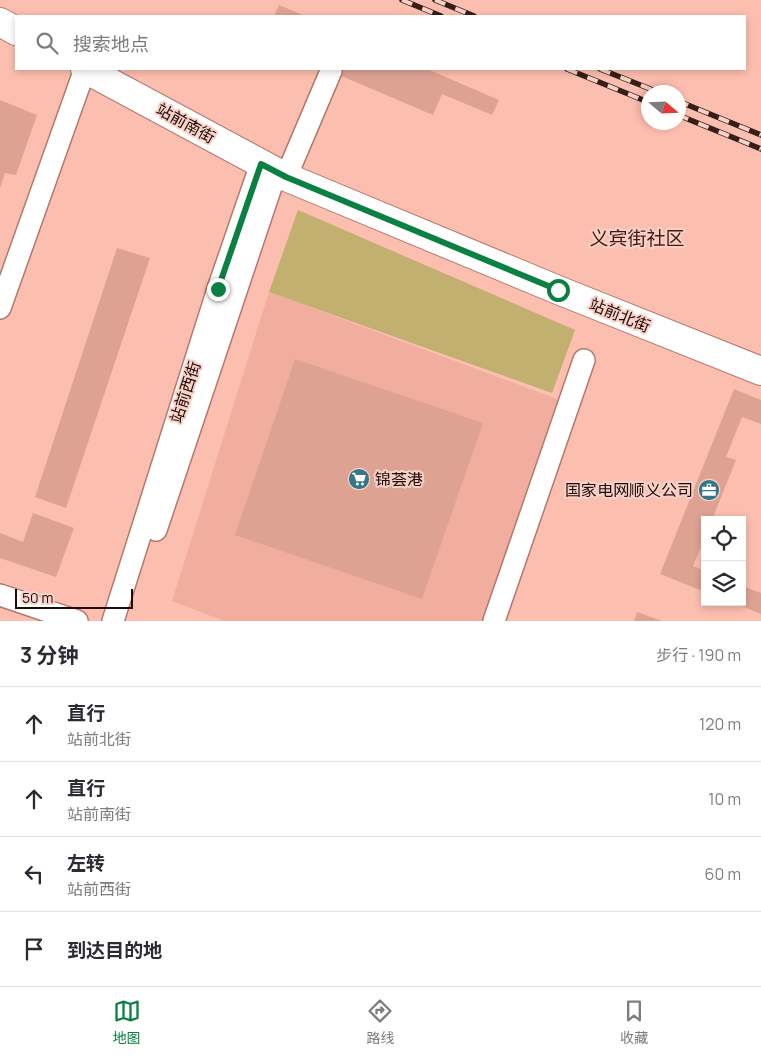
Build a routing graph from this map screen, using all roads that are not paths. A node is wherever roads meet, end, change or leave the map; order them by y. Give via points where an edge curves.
1 (0, 22) edge
2 (15, 30) edge
3 (85, 70) edge
4 (87, 70) edge
5 (330, 71) dead end
6 (274, 171) junction
7 (0, 308) edge
8 (584, 360) dead end
9 (761, 371) edge
10 (0, 594) edge
11 (77, 621) edge
12 (113, 621) edge
13 (127, 621) edge
14 (494, 621) edge

1 - 2 main road
3 - 7 street
4 - 6 main road, 站前南街
5 - 6 street
6 - 9 main road, 站前北街
6 - 12 street, 站前西街 via 218,289
6 - 13 street, 站前西街
8 - 14 street
10 - 11 street

